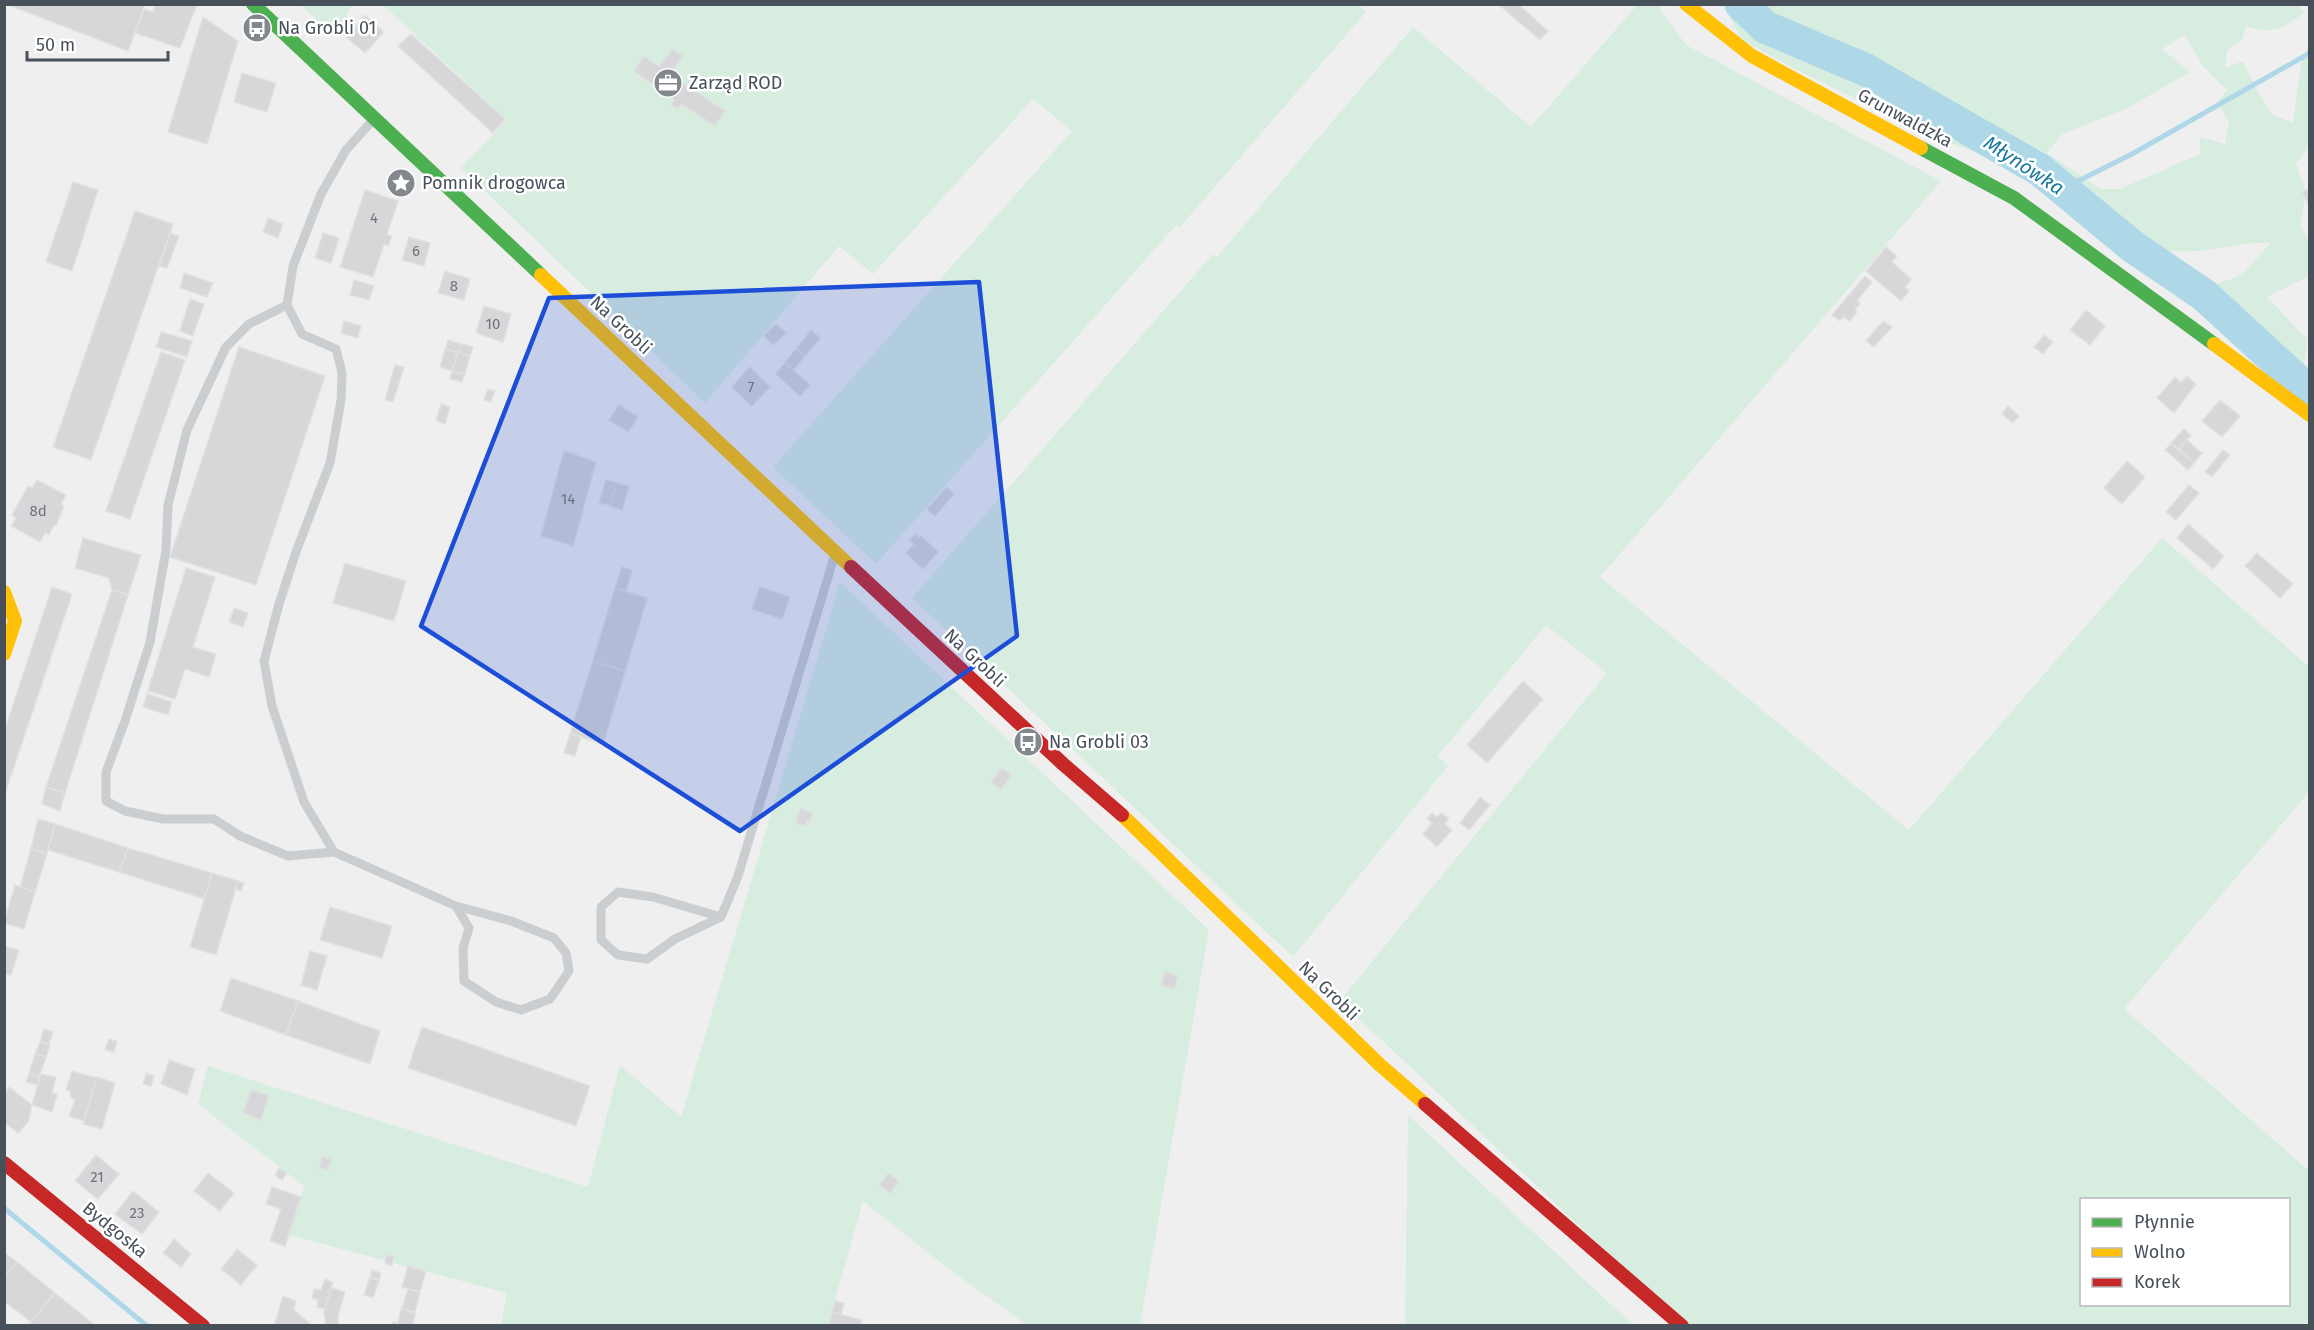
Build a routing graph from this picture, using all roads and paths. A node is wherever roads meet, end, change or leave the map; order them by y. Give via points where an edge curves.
1 (254, 4) edge
2 (1686, 4) edge
3 (374, 119) junction
4 (287, 305) junction
5 (2310, 415) edge
6 (836, 551) junction
7 (4, 592) edge
8 (4, 654) edge
9 (334, 852) junction
10 (456, 906) junction
11 (721, 916) junction
12 (4, 1163) edge
13 (203, 1326) edge
14 (1682, 1326) edge

1 - 3 street, Na Grobli
2 - 5 street, Grunwaldzka via 1752,56 2014,198
3 - 4 lane via 346,150 321,194 293,266
3 - 6 street, Na Grobli
4 - 9 lane via 302,334 336,349 342,373 341,400 330,463 296,552 264,661 272,706 304,802
4 - 9 lane via 249,324 226,347 187,430 168,505 166,550 150,642 106,772 106,801 125,811 163,819 214,819 240,836 288,856
6 - 11 lane via 738,876
6 - 14 street, Na Grobli via 968,677 1128,820 1380,1065
7 - 8 street via 15,621
9 - 10 lane
10 - 10 lane via 469,928 463,948 464,981 496,1002 521,1010 550,999 569,972 566,953 554,938
11 - 11 lane via 653,897 618,892 602,906 602,940 618,955 646,959
12 - 13 street, Bydgoska

